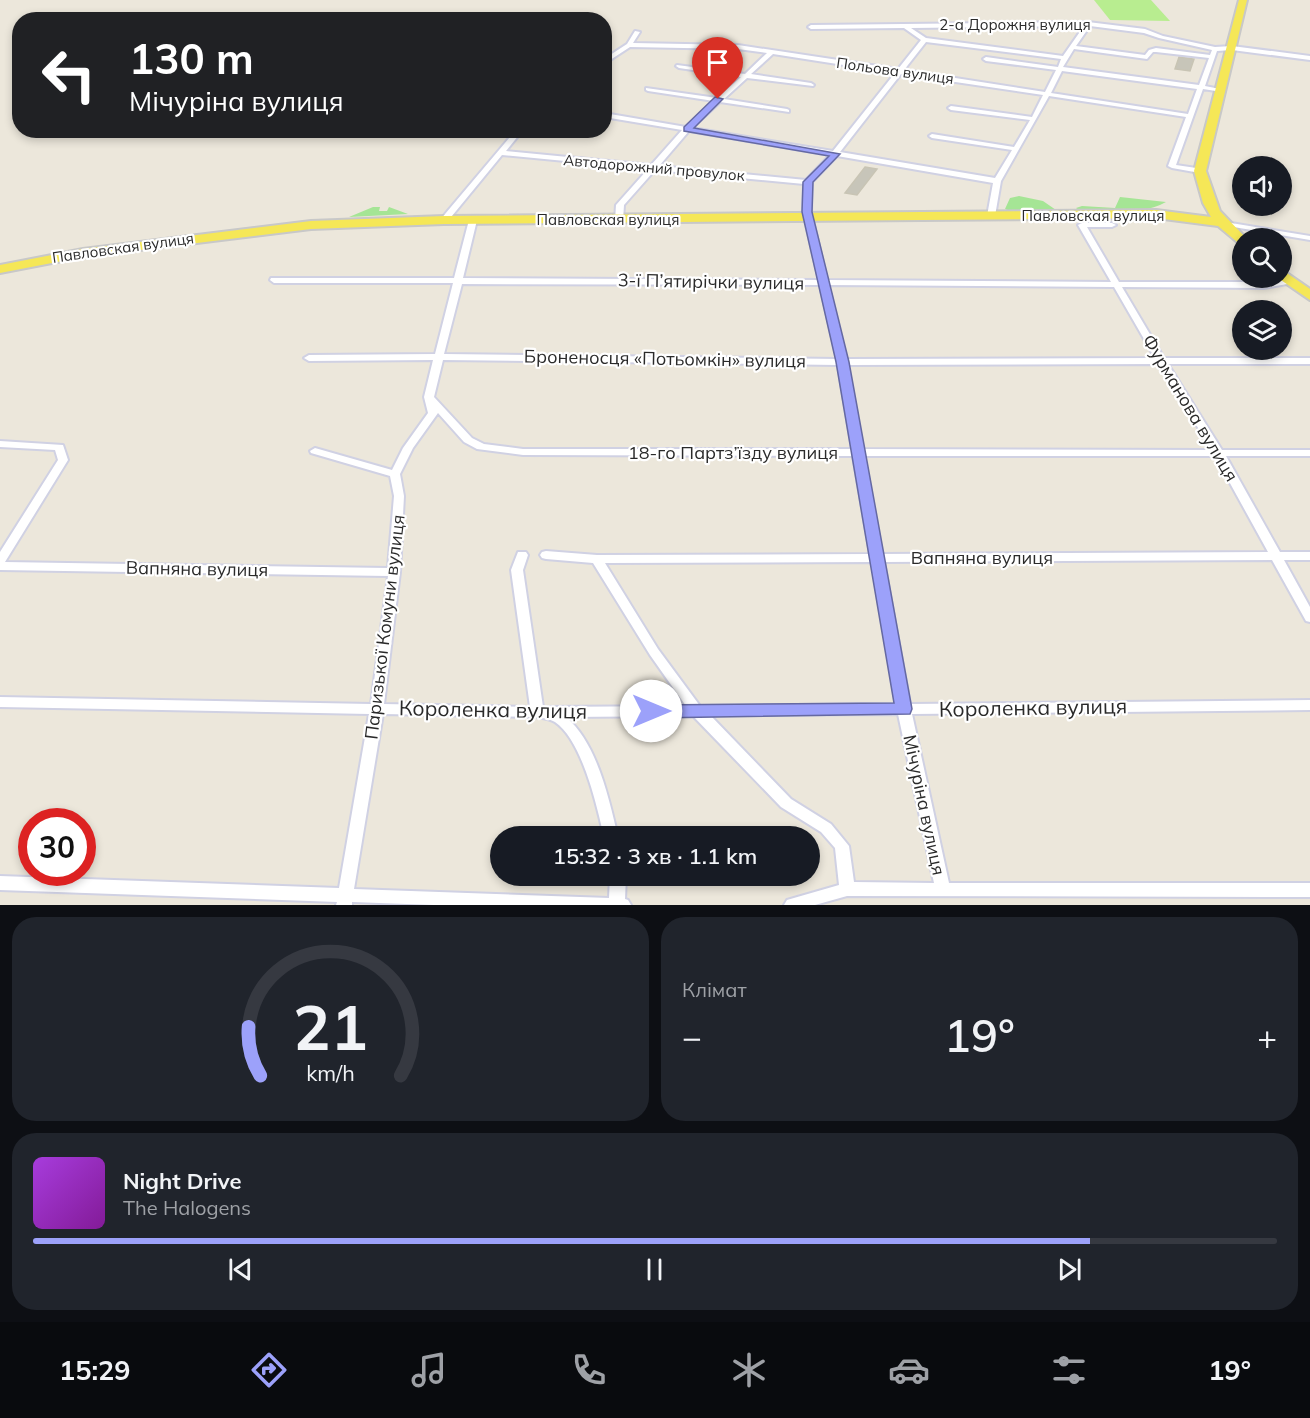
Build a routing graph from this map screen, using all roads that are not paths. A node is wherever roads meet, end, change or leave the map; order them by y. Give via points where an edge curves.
1 (1243, 0) edge
2 (1088, 24) junction
3 (905, 26) junction
4 (811, 27) dead end
5 (637, 32) dead end
6 (924, 40) junction
7 (629, 45) junction
8 (1072, 47) junction
9 (1232, 48) junction
10 (1215, 49) junction
11 (771, 53) junction
12 (612, 57) edge
13 (1213, 57) junction
14 (1310, 57) edge
15 (1065, 58) junction
16 (986, 59) dead end
17 (679, 66) dead end
18 (1059, 69) junction
19 (898, 71) junction
20 (744, 76) junction
21 (811, 85) dead end
22 (1200, 87) junction
23 (648, 89) dead end
24 (1222, 90) junction
25 (1045, 93) junction
26 (718, 99) junction
27 (951, 108) dead end
28 (787, 111) dead end
29 (612, 116) edge
30 (1190, 116) junction
31 (1034, 119) junction
32 (687, 129) junction
33 (932, 136) dead end
34 (513, 138) edge
35 (1016, 149) junction
36 (500, 153) junction
37 (836, 154) junction
38 (653, 169) junction
39 (1200, 171) junction
40 (997, 181) junction
41 (808, 182) junction
42 (991, 216) junction
43 (808, 219) junction
44 (444, 220) junction
45 (473, 220) junction
46 (619, 220) junction
47 (1218, 222) junction
48 (1112, 225) dead end
49 (1232, 234) edge
50 (1310, 238) edge
51 (0, 269) edge
52 (274, 280) dead end
53 (458, 280) junction
54 (1292, 282) edge
55 (824, 283) junction
56 (1116, 284) junction
57 (1232, 285) edge
58 (1310, 296) edge
59 (439, 357) junction
60 (309, 358) dead end
61 (1161, 361) junction
62 (1310, 361) edge
63 (842, 362) junction
64 (429, 397) junction
65 (0, 444) edge
66 (315, 451) dead end
67 (859, 453) junction
68 (1219, 453) junction
69 (1310, 453) edge
70 (395, 474) junction
71 (522, 555) dead end
72 (546, 555) dead end
73 (1275, 556) junction
74 (1310, 556) edge
75 (597, 559) junction
76 (878, 559) junction
77 (0, 561) edge
78 (0, 566) edge
79 (394, 572) junction
80 (1310, 618) edge
81 (0, 702) edge
82 (1310, 705) edge
83 (377, 708) junction
84 (904, 709) junction
85 (697, 711) junction
86 (537, 712) junction
87 (608, 826) edge
88 (0, 883) edge
89 (619, 886) edge
90 (847, 889) junction
91 (943, 890) junction
92 (1310, 890) edge
93 (345, 900) edge
94 (620, 904) edge
95 (792, 905) edge

1 - 9 main road
2 - 3 street, 2-а Дорожня вулиця
2 - 8 street
2 - 10 street, 2-а Дорожня вулиця via 1145,30
3 - 4 street, 2-а Дорожня вулиця
3 - 6 street
5 - 7 street
6 - 15 street
6 - 19 street
7 - 11 street, Польова вулиця via 712,45
7 - 12 street
8 - 13 street via 1147,57 1156,50
8 - 15 street
9 - 10 street, 2-а Дорожня вулиця
9 - 14 street, 2-а Дорожня вулиця
9 - 24 main road
10 - 13 street
11 - 19 street, Польова вулиця
11 - 20 street
13 - 22 street
15 - 18 street
16 - 18 street
17 - 20 street
18 - 22 street
18 - 25 street
19 - 25 street, Польова вулиця
19 - 37 street
20 - 21 street
20 - 26 street
22 - 24 street
22 - 30 street
23 - 26 street
24 - 39 main road
25 - 30 street, Польова вулиця
25 - 31 street
26 - 28 street
26 - 32 street
27 - 31 street
29 - 32 street
30 - 39 street via 1172,166
31 - 35 street
32 - 37 street
32 - 38 street
33 - 35 street
34 - 36 street
35 - 40 street
36 - 38 street, Автодорожний провулок
36 - 44 street
37 - 40 street
37 - 41 street
38 - 41 street, Автодорожний провулок
38 - 46 street via 620,205
39 - 47 main road via 1206,199
40 - 42 street
41 - 43 street, Мічуріна вулиця
42 - 43 main road, Павловская вулиця
42 - 47 main road, Павловская вулиця via 1156,214
43 - 46 main road, Павловская вулиця
43 - 55 street, Мічуріна вулиця
44 - 45 main road, Павловская вулиця
44 - 51 main road, Павловская вулиця via 288,226 83,253
45 - 46 main road, Павловская вулиця
45 - 53 street
47 - 49 main road
47 - 50 street
48 - 56 street, Фурманова вулиця via 1082,225
52 - 53 street, 3-ї П’ятирічки вулиця
53 - 55 street, 3-ї П’ятирічки вулиця
53 - 59 street
54 - 58 main road
55 - 56 street, 3-ї П’ятирічки вулиця
55 - 63 street, Мічуріна вулиця
56 - 57 street, 3-ї П’ятирічки вулиця
56 - 61 street, Фурманова вулиця
59 - 60 street, Броненосця «Потьомкін» вулиця
59 - 63 street, Броненосця «Потьомкін» вулиця
59 - 64 street
61 - 62 street, Броненосця «Потьомкін» вулиця
61 - 63 street, Броненосця «Потьомкін» вулиця
61 - 68 street, Фурманова вулиця
63 - 67 street, Мічуріна вулиця
64 - 67 street, 18-го Партз’їзду вулиця via 468,440 481,447 523,452
64 - 70 street via 433,413
65 - 77 street via 59,447 63,460
66 - 70 street
67 - 68 street, 18-го Партз’їзду вулиця
67 - 76 street, Мічуріна вулиця
68 - 69 street, 18-го Партз’їзду вулиця
68 - 73 street, Фурманова вулиця
70 - 79 street, Паризької Комуни вулиця via 399,496
71 - 86 street via 518,570
72 - 75 street, Вапняна вулиця
73 - 74 street, Вапняна вулиця
73 - 76 street, Вапняна вулиця
73 - 80 street, Фурманова вулиця
75 - 76 street, Вапняна вулиця
75 - 85 street via 654,652
76 - 84 street, Мічуріна вулиця
78 - 79 street, Вапняна вулиця
79 - 83 street, Паризької Комуни вулиця
81 - 83 street, Короленка вулиця
82 - 84 street, Короленка вулиця
83 - 86 street, Короленка вулиця
83 - 93 street, Паризької Комуни вулиця
84 - 85 street, Короленка вулиця
84 - 91 street, Мічуріна вулиця
85 - 86 street, Короленка вулиця
85 - 90 street via 786,803 826,828 842,846
86 - 87 street via 560,718 572,730 593,773
88 - 93 street
89 - 94 street
90 - 91 street
90 - 95 street
91 - 92 street
93 - 94 street

